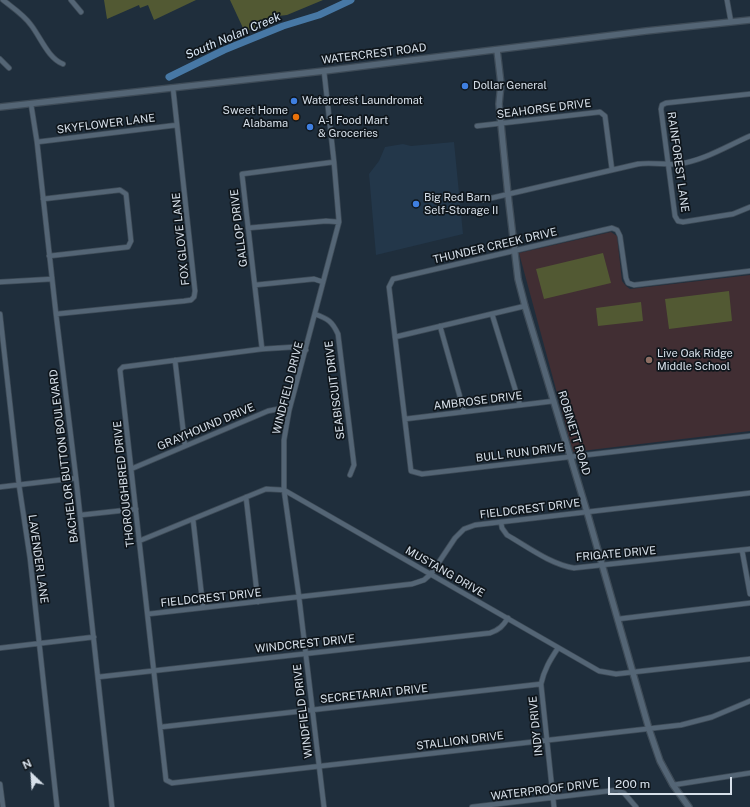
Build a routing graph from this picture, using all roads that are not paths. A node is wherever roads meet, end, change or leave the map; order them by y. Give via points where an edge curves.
1 (3, 0) edge
2 (70, 0) edge
3 (727, 0) edge
4 (81, 12) dead end
5 (750, 20) edge
6 (731, 22) junction
7 (497, 50) junction
8 (0, 59) edge
9 (63, 64) dead end
10 (8, 68) dead end
11 (324, 70) junction
12 (173, 88) junction
13 (750, 94) edge
14 (31, 104) junction
15 (0, 107) edge
16 (500, 123) junction
17 (177, 125) junction
18 (477, 126) dead end
19 (750, 136) edge
20 (37, 142) junction
21 (334, 162) junction
22 (668, 163) junction
23 (612, 170) junction
24 (508, 194) junction
25 (43, 199) junction
26 (483, 200) dead end
27 (750, 207) edge
28 (339, 222) junction
29 (248, 228) junction
30 (514, 250) junction
31 (49, 256) junction
32 (750, 271) edge
33 (52, 279) junction
34 (0, 282) edge
35 (323, 282) junction
36 (255, 285) junction
37 (525, 306) junction
38 (0, 314) edge
39 (56, 314) junction
40 (315, 314) junction
41 (492, 314) junction
42 (440, 326) junction
43 (395, 337) junction
44 (262, 349) junction
45 (306, 350) junction
46 (175, 360) junction
47 (554, 401) junction
48 (520, 405) junction
49 (289, 411) junction
50 (464, 411) junction
51 (405, 419) junction
52 (750, 436) edge
53 (185, 446) junction
54 (571, 456) junction
55 (131, 469) junction
56 (411, 471) joint
57 (350, 475) dead end
58 (76, 478) junction
59 (19, 484) junction
60 (0, 486) edge
61 (284, 490) junction
62 (750, 493) edge
63 (246, 497) junction
64 (136, 509) junction
65 (587, 512) junction
66 (81, 515) junction
67 (193, 519) junction
68 (501, 522) junction
69 (139, 541) junction
70 (750, 549) edge
71 (742, 550) junction
72 (602, 566) junction
73 (431, 574) junction
74 (750, 594) edge
75 (299, 597) junction
76 (258, 602) junction
77 (750, 603) edge
78 (203, 607) junction
79 (148, 614) junction
80 (508, 618) junction
81 (618, 619) junction
82 (94, 637) junction
83 (40, 643) junction
84 (0, 648) edge
85 (558, 648) junction
86 (306, 653) junction
87 (750, 659) edge
88 (155, 671) junction
89 (633, 672) junction
90 (98, 677) junction
91 (541, 684) junction
92 (750, 701) edge
93 (312, 710) junction
94 (161, 727) junction
95 (649, 729) junction
96 (547, 740) junction
97 (319, 766) junction
98 (750, 773) edge
99 (169, 782) joint
100 (0, 784) edge
101 (673, 785) junction
102 (553, 798) junction
103 (2, 807) edge
104 (58, 807) edge
105 (112, 807) edge
106 (324, 807) edge
107 (472, 807) edge
108 (554, 807) edge
109 (636, 807) edge
110 (689, 807) edge

1 - 9 street via 22,14 51,54
2 - 4 street
3 - 6 street
5 - 6 street, WATERCREST ROAD
6 - 7 street, WATERCREST ROAD
7 - 11 street, WATERCREST ROAD
7 - 16 street, ROBINETT ROAD via 501,84
8 - 10 street
11 - 12 street, WATERCREST ROAD
11 - 21 street, WINDFIELD DRIVE
12 - 14 street, WATERCREST ROAD
12 - 17 street, FOX GLOVE LANE
13 - 22 street, RAINFOREST LANE via 662,105
14 - 15 street, WATERCREST ROAD
14 - 20 street, BACHELOR BUTTON BOULEVARD
16 - 18 street, SEAHORSE DRIVE
16 - 23 street, SEAHORSE DRIVE via 600,112 606,116
16 - 24 street, ROBINETT ROAD
17 - 20 street, SKYFLOWER LANE
17 - 39 street, FOX GLOVE LANE via 194,297 184,301
19 - 22 street via 693,161
20 - 25 street, BACHELOR BUTTON BOULEVARD
21 - 28 street, WINDFIELD DRIVE
21 - 29 street, GALLOP DRIVE via 242,174
22 - 23 street via 638,164
22 - 27 street, RAINFOREST LANE via 675,216 678,221 733,214
23 - 24 street
24 - 26 street
24 - 30 street, ROBINETT ROAD
25 - 31 street, BACHELOR BUTTON BOULEVARD
25 - 31 street via 124,191 132,242 128,247
28 - 29 street
28 - 35 street, WINDFIELD DRIVE
29 - 36 street, GALLOP DRIVE
30 - 32 street, THUNDER CREEK DRIVE via 612,228 617,230 620,236 626,278 628,283 634,285
30 - 37 street, ROBINETT ROAD
30 - 43 street, THUNDER CREEK DRIVE via 393,279 389,287
31 - 33 street, BACHELOR BUTTON BOULEVARD
33 - 34 street
33 - 39 street, BACHELOR BUTTON BOULEVARD
35 - 36 street via 314,279
35 - 40 street, WINDFIELD DRIVE
36 - 44 street, GALLOP DRIVE
37 - 41 street
37 - 47 street, ROBINETT ROAD
38 - 59 street, LAVENDER LANE
39 - 58 street, BACHELOR BUTTON BOULEVARD
40 - 45 street, WINDFIELD DRIVE
40 - 57 street, SEABISCUIT DRIVE via 328,319 338,334 354,465
41 - 42 street
41 - 48 street
42 - 43 street
42 - 50 street
43 - 51 street, THUNDER CREEK DRIVE
44 - 45 street, THOROUGHBRED DRIVE via 294,347
44 - 46 street, THOROUGHBRED DRIVE
45 - 49 street, WINDFIELD DRIVE
46 - 53 street
46 - 55 street, THOROUGHBRED DRIVE via 123,367 120,370
47 - 48 street, AMBROSE DRIVE
47 - 54 street, ROBINETT ROAD
48 - 50 street, AMBROSE DRIVE
49 - 53 street, GRAYHOUND DRIVE via 268,411
49 - 61 street, WINDFIELD DRIVE via 284,440
50 - 51 street, AMBROSE DRIVE
51 - 56 street, THUNDER CREEK DRIVE
52 - 54 street, BULL RUN DRIVE
53 - 55 street, GRAYHOUND DRIVE
54 - 56 street, BULL RUN DRIVE via 422,474
54 - 65 street, ROBINETT ROAD
55 - 64 street, THOROUGHBRED DRIVE
58 - 59 street
58 - 66 street, BACHELOR BUTTON BOULEVARD
59 - 60 street
59 - 83 street, LAVENDER LANE
61 - 63 street, MUSTANG DRIVE via 266,489
61 - 73 street, MUSTANG DRIVE
61 - 75 street, WINDFIELD DRIVE
62 - 65 street, FIELDCREST DRIVE
63 - 67 street, MUSTANG DRIVE
63 - 76 street
64 - 66 street
64 - 69 street, THOROUGHBRED DRIVE
65 - 68 street, FIELDCREST DRIVE
65 - 72 street, ROBINETT ROAD
66 - 82 street, BACHELOR BUTTON BOULEVARD
67 - 69 street, MUSTANG DRIVE
67 - 78 street
68 - 72 street, FRIGATE DRIVE via 507,535 556,563 574,568
68 - 73 street, FIELDCREST DRIVE via 464,529
69 - 79 street, THOROUGHBRED DRIVE
70 - 71 street, FRIGATE DRIVE
71 - 72 street, FRIGATE DRIVE
71 - 74 street
72 - 81 street, ROBINETT ROAD
73 - 75 street, FIELDCREST DRIVE via 424,580 412,584
73 - 80 street, MUSTANG DRIVE
75 - 76 street, FIELDCREST DRIVE
75 - 86 street, WINDFIELD DRIVE
76 - 78 street, FIELDCREST DRIVE
77 - 81 street
78 - 79 street, FIELDCREST DRIVE
79 - 88 street, THOROUGHBRED DRIVE
80 - 85 street, MUSTANG DRIVE
80 - 86 street, WINDCREST DRIVE via 502,627 490,633
81 - 89 street, ROBINETT ROAD
82 - 83 street
82 - 90 street, BACHELOR BUTTON BOULEVARD
83 - 84 street
83 - 104 street, LAVENDER LANE
85 - 89 street, MUSTANG DRIVE via 599,671 616,674
85 - 91 street, INDY DRIVE via 547,664
86 - 88 street, WINDCREST DRIVE
86 - 93 street, WINDFIELD DRIVE
87 - 89 street, MUSTANG DRIVE
88 - 90 street, WINDCREST DRIVE
88 - 94 street, THOROUGHBRED DRIVE
89 - 95 street, ROBINETT ROAD
90 - 105 street, BACHELOR BUTTON BOULEVARD
91 - 93 street, SECRETARIAT DRIVE
91 - 96 street, INDY DRIVE
92 - 95 street, STALLION DRIVE via 712,717 681,725
93 - 94 street, SECRETARIAT DRIVE
93 - 97 street, WINDFIELD DRIVE
94 - 99 street, THOROUGHBRED DRIVE via 166,780
95 - 96 street, STALLION DRIVE
95 - 101 street, ROBINETT ROAD via 660,761
96 - 97 street, STALLION DRIVE
96 - 102 street, INDY DRIVE
97 - 99 street, STALLION DRIVE
97 - 106 street, WINDFIELD DRIVE
98 - 101 street
100 - 103 street
101 - 110 street, ROBINETT ROAD
102 - 107 street, WATERPROOF DRIVE
102 - 108 street, INDY DRIVE
102 - 109 street, WATERPROOF DRIVE via 620,791

